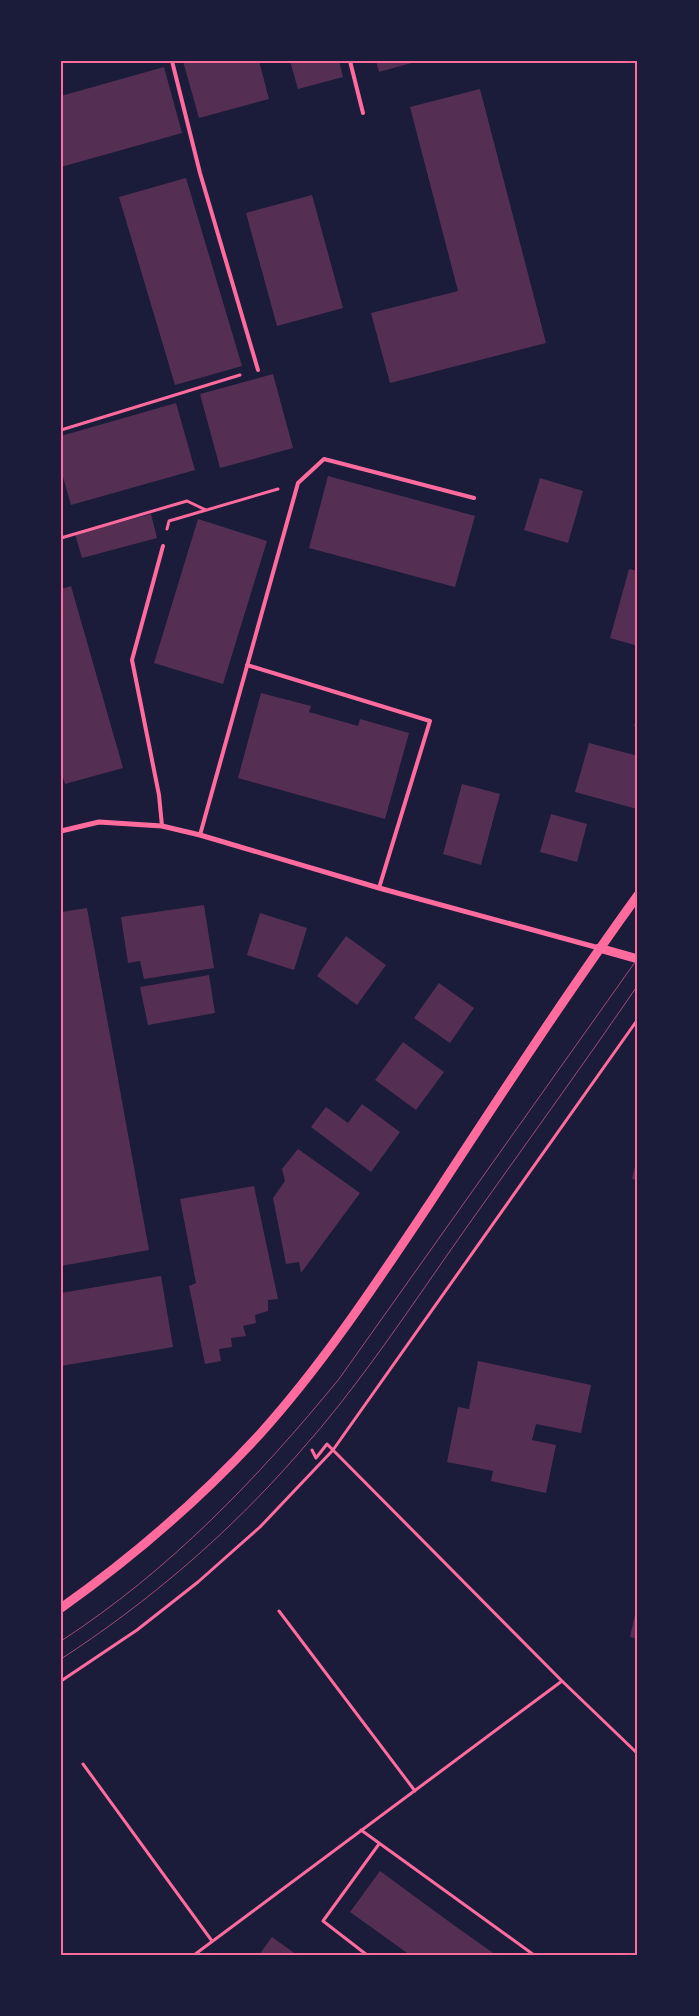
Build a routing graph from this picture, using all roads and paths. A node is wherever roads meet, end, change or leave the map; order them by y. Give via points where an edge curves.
1 (172, 61) edge
2 (350, 61) edge
3 (363, 113) dead end
4 (258, 370) joint
5 (61, 430) edge
6 (298, 483) junction
7 (474, 498) dead end
8 (206, 510) junction
9 (61, 538) edge
10 (163, 546) joint
11 (247, 665) junction
12 (162, 826) junction
13 (61, 831) edge
14 (200, 835) junction
15 (379, 888) junction
16 (638, 896) edge
17 (599, 948) junction
18 (638, 959) edge
19 (638, 1019) edge
20 (312, 1450) dead end
21 (333, 1450) junction
22 (61, 1608) edge
23 (279, 1612) dead end
24 (61, 1681) edge
25 (562, 1681) junction
26 (638, 1754) edge
27 (83, 1764) dead end
28 (415, 1791) junction
29 (361, 1830) junction
30 (379, 1844) junction
31 (212, 1941) junction
32 (194, 1955) edge
33 (367, 1955) edge
34 (534, 1955) edge

1 - 4 lane via 200,173
2 - 3 lane
4 - 5 path
6 - 7 lane via 324,459
6 - 8 path
6 - 11 lane
8 - 9 path via 187,501
8 - 10 path via 169,521
10 - 12 lane via 132,660 159,795
11 - 14 lane
11 - 15 lane via 430,721
12 - 13 street via 99,822
12 - 14 street
14 - 15 street
15 - 17 street
16 - 17 street
17 - 18 street
17 - 22 street via 345,1328 275,1416 168,1524
19 - 21 path
20 - 21 path via 316,1458 327,1444
21 - 24 path via 260,1527 198,1582 137,1630
21 - 25 path
23 - 28 path
25 - 26 path
25 - 28 path
27 - 31 path
28 - 29 path
29 - 30 path
29 - 31 path
30 - 33 path via 323,1921
30 - 34 path
31 - 32 path

